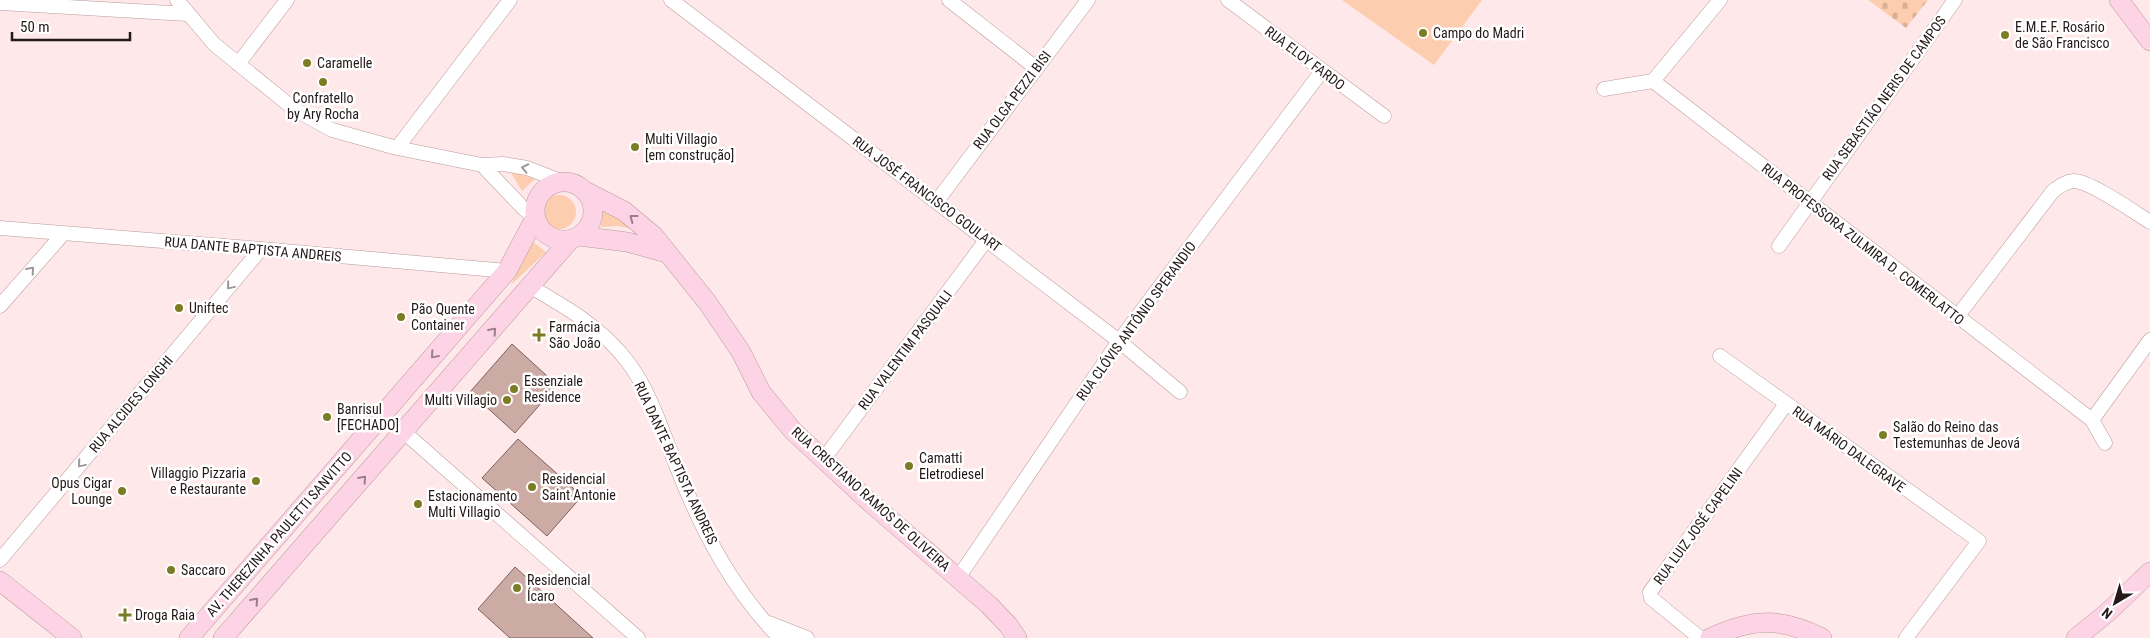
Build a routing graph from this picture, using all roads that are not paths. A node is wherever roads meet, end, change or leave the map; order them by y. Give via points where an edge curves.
1 (177, 0) edge
2 (287, 0) edge
3 (510, 0) edge
4 (671, 0) edge
5 (949, 0) edge
6 (1088, 0) edge
7 (1228, 0) edge
8 (1720, 0) edge
9 (1955, 0) edge
10 (2119, 0) edge
11 (0, 3) edge
12 (188, 14) junction
13 (2150, 41) edge
14 (238, 64) junction
15 (1036, 68) junction
16 (1322, 71) junction
17 (1653, 81) junction
18 (1604, 89) dead end
19 (1384, 116) dead end
20 (397, 148) junction
21 (482, 166) junction
22 (566, 182) junction
23 (583, 190) junction
24 (937, 201) junction
25 (1809, 203) junction
26 (535, 217) junction
27 (2150, 222) edge
28 (0, 228) edge
29 (62, 234) junction
30 (575, 238) junction
31 (987, 239) junction
32 (1779, 246) dead end
33 (261, 249) junction
34 (667, 252) junction
35 (507, 271) junction
36 (531, 287) junction
37 (0, 306) edge
38 (1957, 317) junction
39 (2150, 340) edge
40 (1119, 341) junction
41 (1720, 356) dead end
42 (412, 380) junction
43 (1180, 392) dead end
44 (434, 398) junction
45 (1786, 404) junction
46 (2092, 420) junction
47 (404, 432) junction
48 (2105, 443) dead end
49 (823, 460) junction
50 (308, 500) junction
51 (328, 518) junction
52 (0, 560) edge
53 (2150, 572) edge
54 (958, 578) junction
55 (0, 582) edge
56 (763, 621) junction
57 (72, 638) edge
58 (189, 638) edge
59 (223, 638) edge
60 (638, 638) edge
61 (780, 638) edge
62 (807, 638) edge
63 (1017, 638) edge
64 (1700, 638) edge
65 (1710, 638) edge
66 (1822, 638) edge
67 (1906, 638) edge
68 (2076, 638) edge

1 - 12 street
2 - 14 street
3 - 20 street
4 - 24 street, RUA JOSÉ FRANCISCO GOULART
5 - 15 street
6 - 15 street, RUA OLGA PEZZI BISI
7 - 16 street, RUA ELOY FARDO
8 - 17 street
9 - 25 street, RUA SEBASTIÃO NERIS DE CAMPOS
10 - 13 main road
11 - 12 street
12 - 14 street via 214,44
14 - 20 street via 294,109 332,130
15 - 24 street, RUA OLGA PEZZI BISI
16 - 19 street, RUA ELOY FARDO
16 - 40 street, RUA CLÓVIS ANTÔNIO SPERANDIO
17 - 18 street
17 - 25 street, RUA PROFESSORA ZULMIRA D. COMERLATTO
20 - 21 street
22 -> 21 street via 527,168 504,164
21 - 26 street via 524,210
22 - 23 main road
22 - 26 main road via 546,188 535,206
23 - 30 main road via 589,197 592,214 590,223
34 -> 23 main road, RUA CRISTIANO RAMOS DE OLIVEIRA via 644,226 624,211
24 - 31 street, RUA JOSÉ FRANCISCO GOULART
25 - 32 street, RUA SEBASTIÃO NERIS DE CAMPOS
25 - 38 street, RUA PROFESSORA ZULMIRA D. COMERLATTO
26 - 30 main road via 539,227 553,238
26 - 35 main road, AV. THEREZINHA PAULETTI SANVITTO
27 - 38 street via 2093,188 2075,181 2063,184 2053,191
28 - 29 street, RUA DANTE BAPTISTA ANDREIS
29 - 33 street, RUA DANTE BAPTISTA ANDREIS
37 -> 29 street
30 - 34 main road via 627,242
30 - 36 main road, AV. THEREZINHA PAULETTI SANVITTO
31 - 40 street, RUA JOSÉ FRANCISCO GOULART
31 - 49 street, RUA VALENTIM PASQUALI
33 - 35 street, RUA DANTE BAPTISTA ANDREIS
33 -> 52 street, RUA ALCIDES LONGHI
34 - 49 main road, RUA CRISTIANO RAMOS DE OLIVEIRA via 741,352 761,392 792,431
35 -> 42 main road, AV. THEREZINHA PAULETTI SANVITTO
44 -> 36 main road, AV. THEREZINHA PAULETTI SANVITTO
36 - 56 street, RUA DANTE BAPTISTA ANDREIS via 594,326 627,361 651,402 689,497 724,567
38 - 46 street, RUA PROFESSORA ZULMIRA D. COMERLATTO
39 - 46 street
40 - 43 street, RUA JOSÉ FRANCISCO GOULART
40 - 54 street, RUA CLÓVIS ANTÔNIO SPERANDIO
41 - 45 street, RUA MÁRIO DALEGRAVE
42 - 44 main road
42 - 50 main road, AV. THEREZINHA PAULETTI SANVITTO
44 - 47 main road, AV. THEREZINHA PAULETTI SANVITTO
45 - 64 street, RUA LUIZ JOSÉ CAPELINI via 1650,592 1651,598
45 - 67 street, RUA MÁRIO DALEGRAVE via 1979,541
46 - 48 street, RUA PROFESSORA ZULMIRA D. COMERLATTO
51 -> 47 main road, AV. THEREZINHA PAULETTI SANVITTO
47 - 60 street
49 - 54 main road, RUA CRISTIANO RAMOS DE OLIVEIRA
50 - 51 main road
50 - 58 main road, AV. THEREZINHA PAULETTI SANVITTO
59 -> 51 main road, AV. THEREZINHA PAULETTI SANVITTO
53 - 68 main road
54 - 63 main road, RUA CRISTIANO RAMOS DE OLIVEIRA via 989,605
55 - 57 main road
56 - 61 street, RUA DANTE BAPTISTA ANDREIS
56 - 62 street
65 - 66 main road via 1749,623 1772,621 1796,626

